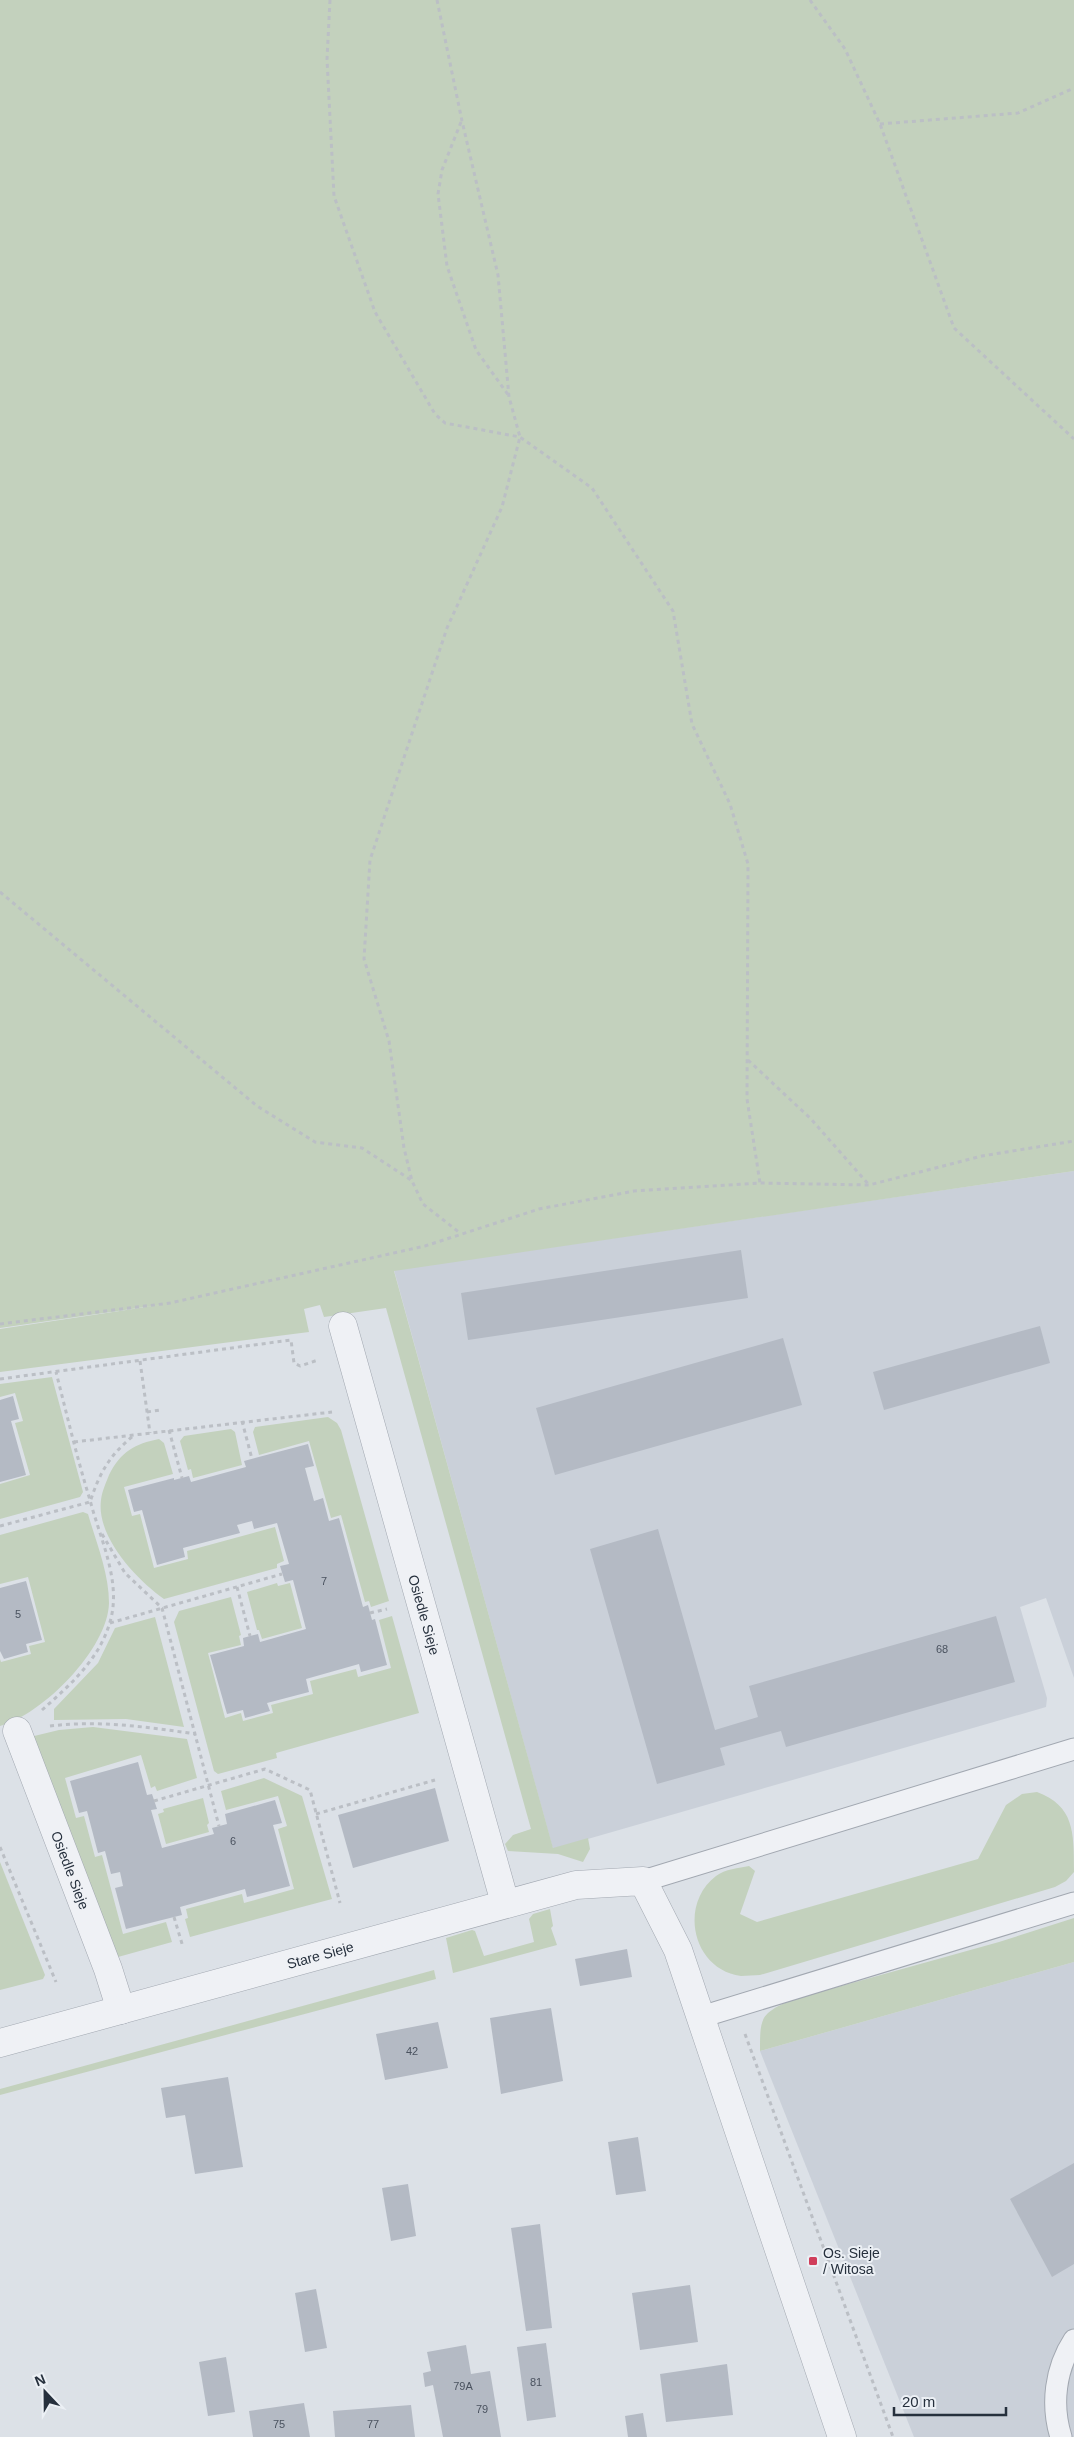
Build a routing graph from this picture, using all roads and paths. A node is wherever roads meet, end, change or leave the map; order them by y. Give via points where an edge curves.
1 (330, 0) edge
2 (437, 0) edge
3 (810, 0) edge
4 (1074, 88) edge
5 (462, 122) junction
6 (880, 124) junction
7 (509, 397) junction
8 (520, 437) junction
9 (1074, 439) edge
10 (0, 892) edge
11 (748, 1060) junction
12 (1074, 1141) edge
13 (412, 1181) junction
14 (760, 1183) junction
15 (869, 1185) junction
16 (460, 1233) junction
17 (0, 1324) edge
18 (343, 1326) dead end
19 (322, 1354) dead end
20 (140, 1361) junction
21 (56, 1372) junction
22 (0, 1379) edge
23 (160, 1410) dead end
24 (146, 1412) junction
25 (338, 1414) dead end
26 (242, 1421) junction
27 (169, 1430) junction
28 (150, 1433) junction
29 (133, 1435) junction
30 (74, 1442) junction
31 (252, 1459) dead end
32 (182, 1478) dead end
33 (90, 1502) junction
34 (0, 1526) edge
35 (100, 1530) junction
36 (282, 1574) dead end
37 (237, 1587) junction
38 (162, 1608) junction
39 (388, 1608) dead end
40 (370, 1613) dead end
41 (110, 1623) junction
42 (250, 1636) dead end
43 (17, 1731) junction
44 (196, 1734) junction
45 (1074, 1749) edge
46 (436, 1780) dead end
47 (208, 1785) junction
48 (154, 1801) dead end
49 (316, 1814) junction
50 (219, 1826) dead end
51 (0, 1847) edge
52 (643, 1881) junction
53 (340, 1903) dead end
54 (505, 1903) junction
55 (1074, 1903) edge
56 (174, 1917) dead end
57 (183, 1947) dead end
58 (56, 1982) dead end
59 (735, 2006) junction
60 (121, 2010) junction
61 (701, 2017) junction
62 (0, 2043) edge
63 (1074, 2340) edge
64 (842, 2437) edge
65 (893, 2437) edge
66 (1061, 2437) edge

1 - 8 path via 327,59 334,196 375,312 435,414 445,423
2 - 5 path
3 - 6 path via 845,49
4 - 6 path via 1018,113
5 - 7 path via 498,275
5 - 7 path via 442,170 438,194 448,266 476,350
6 - 9 path via 954,328
7 - 8 path
8 - 11 path via 592,488 672,611 692,724 730,804 748,864
8 - 13 path via 502,507 447,628 370,860 364,959 388,1041
10 - 13 path via 257,1106 315,1142 362,1148
11 - 14 path via 747,1099
11 - 15 path via 811,1120
12 - 15 path via 982,1156
13 - 16 path via 423,1204
14 - 15 path
14 - 16 path via 634,1191 539,1209
16 - 17 path via 426,1246 170,1303
18 - 54 street, Osiedle Sieje
19 - 20 path via 318,1361 300,1366 294,1363 291,1340
20 - 21 path
20 - 24 path
21 - 22 path
21 - 30 path
23 - 24 path
24 - 28 path
25 - 26 path via 328,1411
26 - 27 path
26 - 31 path
27 - 28 path
27 - 32 path
28 - 29 path
29 - 30 path
29 - 33 path via 116,1449 105,1464
30 - 33 path
33 - 34 path
33 - 35 path
35 - 38 path via 125,1573
35 - 41 path via 115,1602
36 - 37 path
37 - 38 path
37 - 42 path
38 - 41 path
38 - 44 path
39 - 40 path
41 - 43 path via 88,1666
43 - 44 path via 97,1723
43 - 60 street, Osiedle Sieje
44 - 47 path
45 - 52 lane
46 - 49 path
47 - 48 path
47 - 49 path via 265,1769 310,1790
47 - 50 path
49 - 53 path
51 - 58 path
52 - 54 street, Stare Sieje via 576,1885
52 - 61 street via 678,1950
54 - 60 street, Stare Sieje
55 - 59 lane
56 - 57 path
59 - 61 lane
59 - 65 path
60 - 62 street, Stare Sieje
61 - 64 street
63 - 66 lane via 1059,2370 1056,2399

